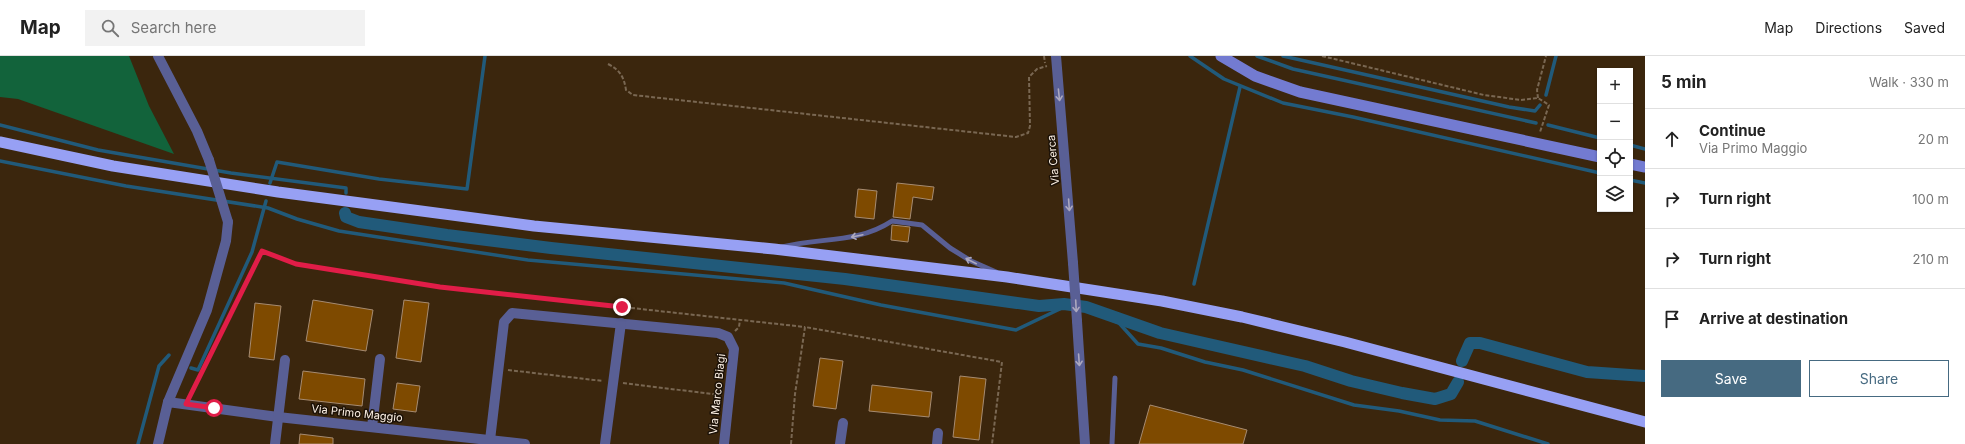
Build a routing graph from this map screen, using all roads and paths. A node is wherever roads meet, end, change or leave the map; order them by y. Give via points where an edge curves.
1 (158, 56) edge
2 (1221, 56) edge
3 (1322, 56) edge
4 (1546, 56) edge
5 (1056, 60) edge
6 (608, 64) dead end
7 (1538, 98) junction
8 (0, 142) edge
9 (1537, 143) junction
10 (1597, 156) edge
11 (1633, 165) edge
12 (1645, 167) edge
13 (774, 249) junction
14 (1006, 276) junction
15 (621, 323) junction
16 (805, 327) junction
17 (380, 359) dead end
18 (285, 360) dead end
19 (1115, 378) dead end
20 (168, 402) junction
21 (186, 404) junction
22 (1597, 408) junction
23 (1645, 414) edge
24 (278, 417) junction
25 (1645, 422) edge
26 (843, 423) dead end
27 (372, 427) junction
28 (1645, 428) edge
29 (938, 433) dead end
30 (490, 440) junction
31 (158, 444) edge
32 (274, 444) edge
33 (525, 444) edge
34 (605, 444) edge
35 (724, 444) edge
36 (791, 444) edge
37 (840, 444) edge
38 (937, 444) edge
39 (992, 444) edge
40 (1085, 444) edge
41 (1112, 444) edge

1 - 20 street, bridge via 197,131 209,160 228,222 226,241 207,310
2 - 9 main road via 1255,76 1300,92
3 - 7 path via 1484,95 1521,100
4 - 7 path via 1537,90
5 - 6 path via 1037,69 1029,77 1030,126 1028,133 1016,137 632,96 626,90 619,70
5 -> 40 street, Via Cerca, bridge
7 - 9 path via 1549,105
8 - 13 highway via 113,166 286,193 534,226
9 - 10 main road
11 - 12 main road
13 - 14 highway
14 -> 13 lane via 971,261 922,225 892,221 879,229 858,236 798,243
14 - 22 highway via 1162,301 1242,317
15 - 30 street via 512,312 504,322
15 - 34 street
15 - 35 street, Via Marco Biagi via 718,333 728,337 734,349
16 - 21 path via 440,287 296,264 262,251
16 - 36 path
16 - 39 path via 1002,362
17 - 27 street
18 - 24 street
19 - 41 lane
20 - 21 street, Via Primo Maggio
20 - 31 street
21 - 24 street, Via Primo Maggio
22 - 23 highway
22 - 25 highway
22 - 28 highway
24 - 27 street, Via Primo Maggio
24 - 32 street
26 - 37 street
27 - 30 street, Via Primo Maggio
29 - 38 street
30 - 33 street, Via Primo Maggio

